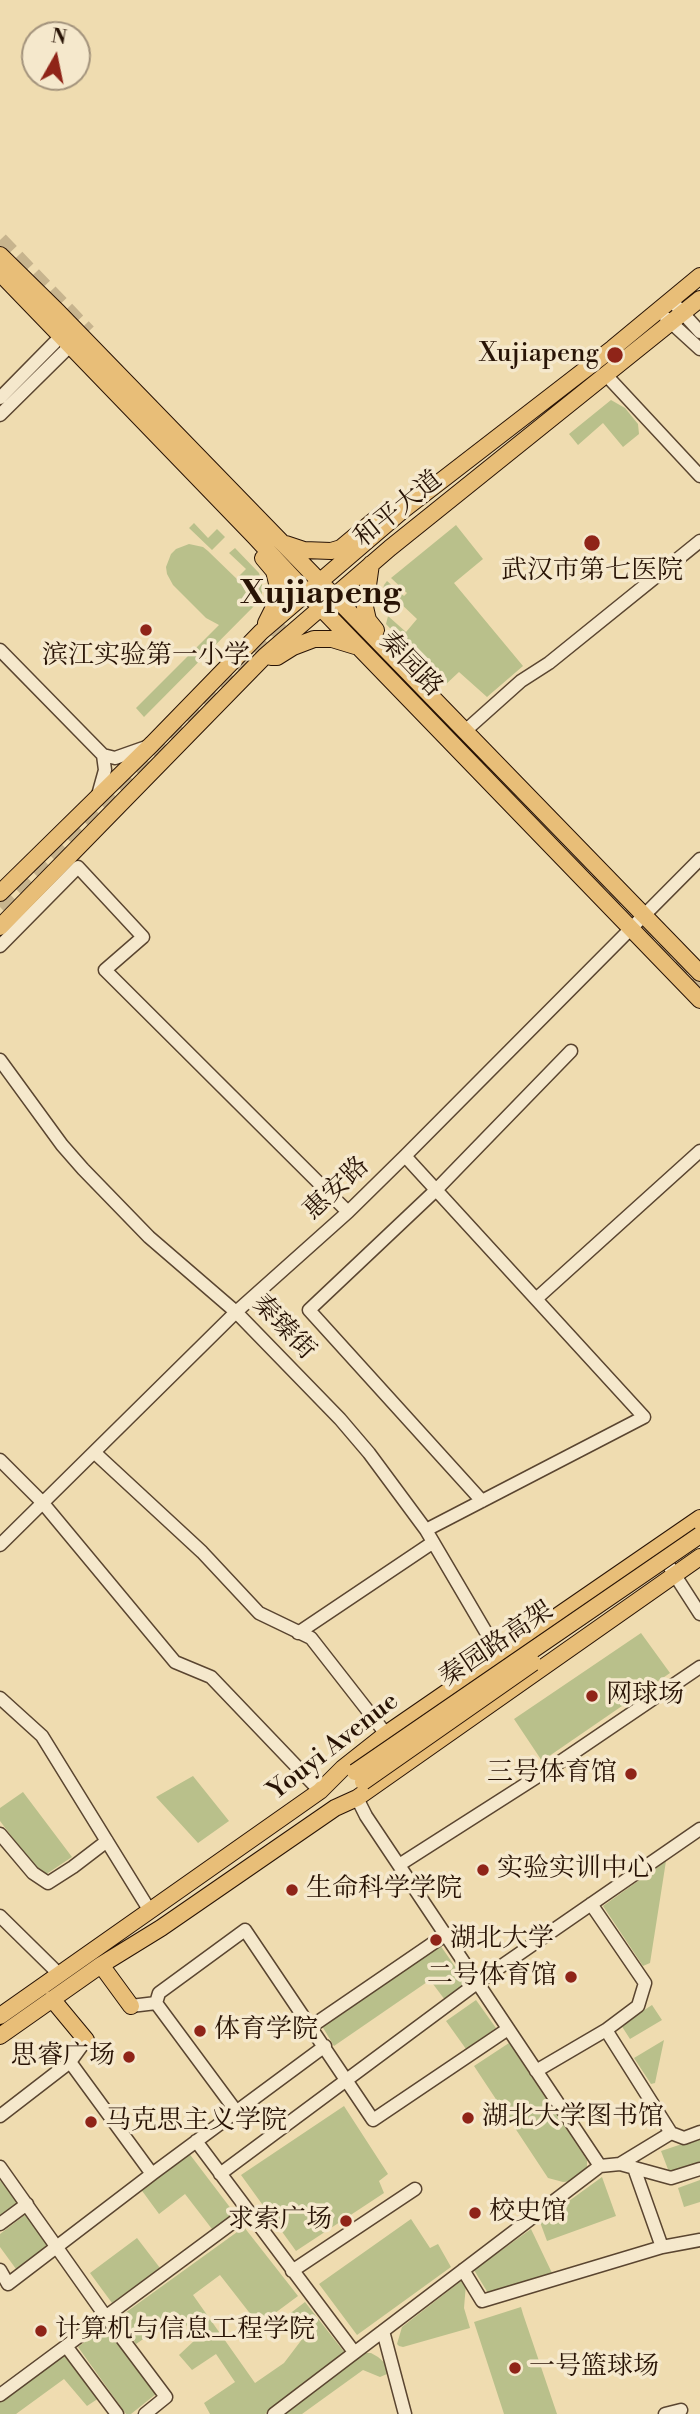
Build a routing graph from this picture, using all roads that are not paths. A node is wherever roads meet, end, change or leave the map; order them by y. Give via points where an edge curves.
1 (0, 255) edge
2 (0, 273) edge
3 (700, 276) edge
4 (700, 299) edge
5 (671, 300) junction
6 (658, 311) junction
7 (676, 318) junction
8 (700, 332) edge
9 (71, 336) junction
10 (700, 349) edge
11 (606, 375) junction
12 (0, 398) edge
13 (0, 415) edge
14 (700, 476) edge
15 (224, 505) junction
16 (402, 511) junction
17 (700, 541) edge
18 (281, 542) junction
19 (371, 564) junction
20 (319, 582) junction
21 (307, 593) junction
22 (333, 596) junction
23 (320, 607) junction
24 (261, 632) junction
25 (359, 648) junction
26 (0, 650) edge
27 (265, 656) junction
28 (394, 657) junction
29 (466, 731) junction
30 (152, 744) junction
31 (103, 755) junction
32 (97, 798) junction
33 (700, 859) edge
34 (0, 893) edge
35 (645, 916) junction
36 (0, 927) edge
37 (632, 929) junction
38 (0, 946) edge
39 (700, 973) edge
40 (700, 1000) edge
41 (571, 1051) dead end
42 (0, 1060) edge
43 (700, 1152) edge
44 (405, 1156) junction
45 (436, 1189) junction
46 (348, 1212) junction
47 (536, 1299) junction
48 (236, 1312) junction
49 (95, 1453) junction
50 (0, 1460) edge
51 (482, 1501) junction
52 (42, 1502) junction
53 (700, 1518) edge
54 (426, 1530) junction
55 (700, 1535) edge
56 (432, 1543) junction
57 (0, 1545) edge
58 (700, 1547) edge
59 (658, 1548) junction
60 (700, 1557) edge
61 (675, 1575) junction
62 (700, 1614) edge
63 (298, 1633) junction
64 (500, 1656) junction
65 (700, 1667) edge
66 (0, 1698) edge
67 (386, 1734) junction
68 (359, 1777) junction
69 (320, 1791) junction
70 (357, 1798) junction
71 (335, 1808) junction
72 (700, 1829) edge
73 (0, 1834) edge
74 (107, 1841) junction
75 (399, 1865) junction
76 (591, 1904) junction
77 (150, 1911) junction
78 (0, 1916) edge
79 (445, 1935) junction
80 (101, 1965) junction
81 (60, 1974) junction
82 (477, 1983) junction
83 (52, 1999) junction
84 (156, 2003) junction
85 (131, 2006) joint
86 (0, 2016) edge
87 (312, 2026) junction
88 (508, 2029) junction
89 (606, 2030) junction
90 (0, 2036) edge
91 (86, 2040) joint
92 (325, 2046) junction
93 (70, 2062) junction
94 (536, 2071) junction
95 (348, 2080) junction
96 (236, 2111) junction
97 (0, 2116) edge
98 (700, 2132) edge
99 (671, 2133) junction
100 (196, 2141) junction
101 (620, 2164) junction
102 (600, 2166) junction
103 (0, 2167) edge
104 (634, 2168) junction
105 (700, 2169) edge
106 (152, 2174) junction
107 (220, 2174) junction
108 (415, 2189) dead end
109 (27, 2204) junction
110 (247, 2212) junction
111 (0, 2224) edge
112 (700, 2240) edge
113 (57, 2246) junction
114 (662, 2247) junction
115 (0, 2270) edge
116 (463, 2270) junction
117 (292, 2271) junction
118 (106, 2317) junction
119 (383, 2331) junction
120 (66, 2346) junction
121 (354, 2352) junction
122 (0, 2395) edge
123 (681, 2410) dead end
124 (117, 2414) edge
125 (145, 2414) edge
126 (274, 2414) edge
127 (405, 2414) edge
128 (666, 2414) edge

1 - 9 main road, 秦园路
2 - 9 main road, 秦园路
3 - 5 main road, 和平大道
4 - 7 main road, 和平大道
5 - 6 main road, 和平大道
5 - 7 street
6 - 7 street
6 - 16 main road, 和平大道
7 - 8 street
7 - 10 street
7 - 11 main road, 和平大道
9 - 12 street
9 - 13 street
9 - 15 main road, 秦园路
9 - 18 main road, 秦园路
11 - 14 street
11 - 19 main road, 和平大道
15 - 21 main road, 秦园路
15 - 24 main road via 224,519 276,576 275,605
16 - 18 main road via 383,513 331,551 304,550
16 - 20 main road, 和平大道
17 - 29 street via 521,681
18 - 20 main road, 秦园路
19 - 22 main road, 和平大道
19 - 28 main road via 365,614 393,648
20 - 21 main road, 和平大道
20 - 22 main road, 秦园路
21 - 23 main road, 秦园路
21 - 24 main road, 和平大道
22 - 23 main road, 和平大道
22 - 28 main road, 秦园路
23 - 25 main road, 秦园路
23 - 27 main road, 和平大道
24 - 30 main road, 和平大道
25 - 27 main road via 332,639 314,639 277,657
25 - 37 main road, 秦园路
26 - 31 street
27 - 36 main road, 和平大道
28 - 29 main road, 秦园路
29 - 35 main road, 秦园路
30 - 31 street via 115,758
30 - 32 main road, 和平大道
31 - 32 street via 106,770
32 - 34 main road, 和平大道
33 - 35 street, 惠安路
35 - 37 street, 惠安路
35 - 39 main road, 秦园路
37 - 40 main road, 秦园路
37 - 44 street, 惠安路
38 - 46 street via 78,867 143,937 105,970
41 - 45 street
42 - 48 street, 秦臻街 via 83,1169 149,1237
43 - 47 street
44 - 45 street
44 - 46 street, 惠安路
45 - 47 street
45 - 51 street via 309,1310
46 - 48 street, 惠安路
47 - 51 street via 644,1417
48 - 49 street, 惠安路
48 - 54 street, 秦臻街 via 356,1437
49 - 52 street, 惠安路
49 - 63 street via 202,1552 259,1613
50 - 52 street
51 - 54 street
52 - 57 street, 惠安路
52 - 69 street via 175,1662 211,1676
53 - 59 main road, Youyi Avenue
54 - 56 street, 秦臻街
55 - 68 main road, 秦园路高架, bridge
56 - 63 street
56 - 64 street, 秦臻街
58 - 68 main road, 秦园路高架, bridge
59 - 61 street
59 - 64 main road, Youyi Avenue
60 - 61 main road, Youyi Avenue
61 - 62 street
61 - 70 main road, Youyi Avenue
63 - 67 street via 311,1637
64 - 67 main road, Youyi Avenue
65 - 75 street
66 - 74 street via 42,1736
67 - 69 main road, Youyi Avenue
68 - 69 main road, 秦园路高架
68 - 71 main road, 秦园路高架
69 - 77 main road, Youyi Avenue
70 - 71 main road, Youyi Avenue
70 - 75 street
71 - 80 main road, Youyi Avenue
72 - 76 street
73 - 74 street via 33,1873 48,1882
74 - 77 street
75 - 79 street
76 - 82 street
76 - 89 street via 645,1983 638,2006
77 - 81 main road, Youyi Avenue
78 - 81 street
79 - 82 street
79 - 87 street
80 - 83 main road, Youyi Avenue
80 - 85 main road
81 - 86 main road, Youyi Avenue
82 - 88 street
82 - 95 street
83 - 90 main road, Youyi Avenue
83 - 91 main road
84 - 85 street
84 - 87 street via 159,1993 245,1930
84 - 96 street
87 - 92 street
88 - 94 street
88 - 95 street via 373,2120
89 - 94 street
89 - 99 street
91 - 93 street
92 - 95 street
92 - 96 street
93 - 97 street
93 - 106 street
94 - 102 street
95 - 107 street
96 - 100 street
98 - 99 street via 684,2138
99 - 101 street
100 - 106 street
100 - 107 street
101 - 102 street
101 - 104 street
102 - 116 street
103 - 109 street
104 - 105 street via 671,2178
104 - 114 street
106 - 113 street
107 - 110 street
108 - 117 street
109 - 111 street
109 - 113 street
110 - 117 street
110 - 118 street
112 - 114 street
113 - 115 street via 8,2284
113 - 118 street
114 - 116 street via 482,2301
116 - 119 street
117 - 121 street
118 - 120 street
118 - 125 street via 166,2397
119 - 121 street
119 - 127 street
120 - 122 street
120 - 124 street
121 - 126 street
123 - 128 street

